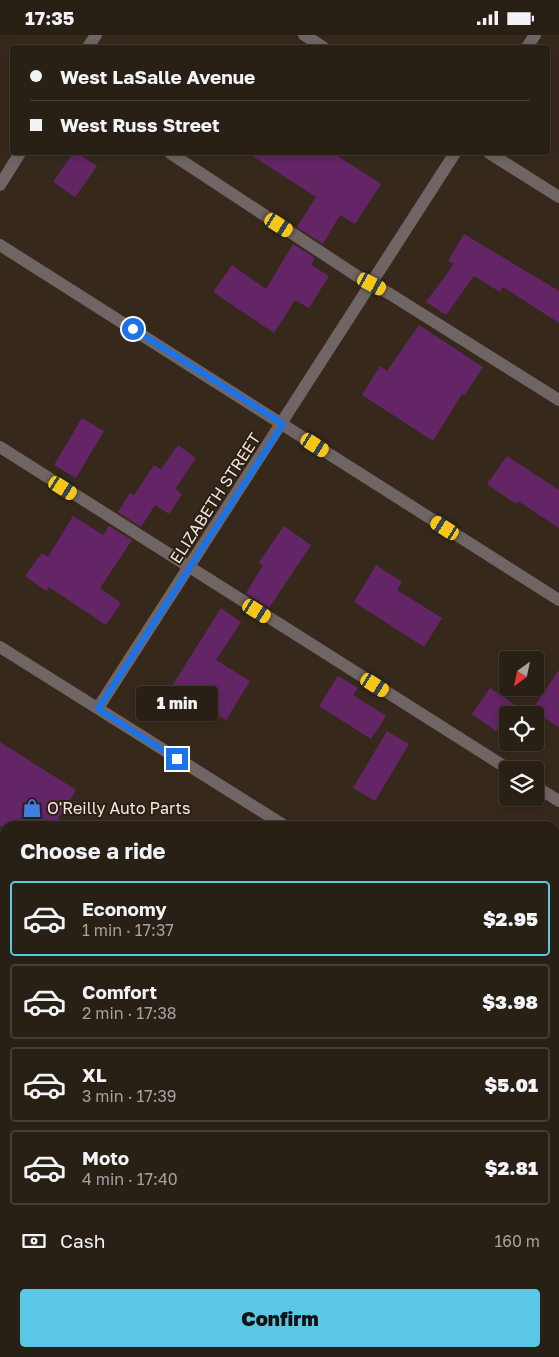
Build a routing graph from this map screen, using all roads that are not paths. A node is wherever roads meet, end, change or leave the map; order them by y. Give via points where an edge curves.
1 (304, 35) edge
2 (320, 45) edge
3 (19, 155) edge
4 (173, 155) edge
5 (454, 155) edge
6 (492, 155) edge
7 (0, 185) edge
8 (559, 197) edge
9 (0, 245) edge
10 (372, 284) junction
11 (559, 400) edge
12 (283, 424) junction
13 (0, 447) edge
14 (190, 568) junction
15 (559, 600) edge
16 (0, 647) edge
17 (98, 709) junction
18 (499, 763) edge
19 (544, 792) edge
20 (559, 801) edge
21 (277, 821) edge

1 - 2 street
3 - 7 street
4 - 10 street
5 - 10 street, ELIZABETH STREET
6 - 8 street
9 - 12 street
10 - 11 street
10 - 12 street, ELIZABETH STREET
12 - 14 street, ELIZABETH STREET
12 - 15 street
13 - 14 street
14 - 17 street, ELIZABETH STREET
14 - 18 street
16 - 17 street
17 - 21 street
19 - 20 street

